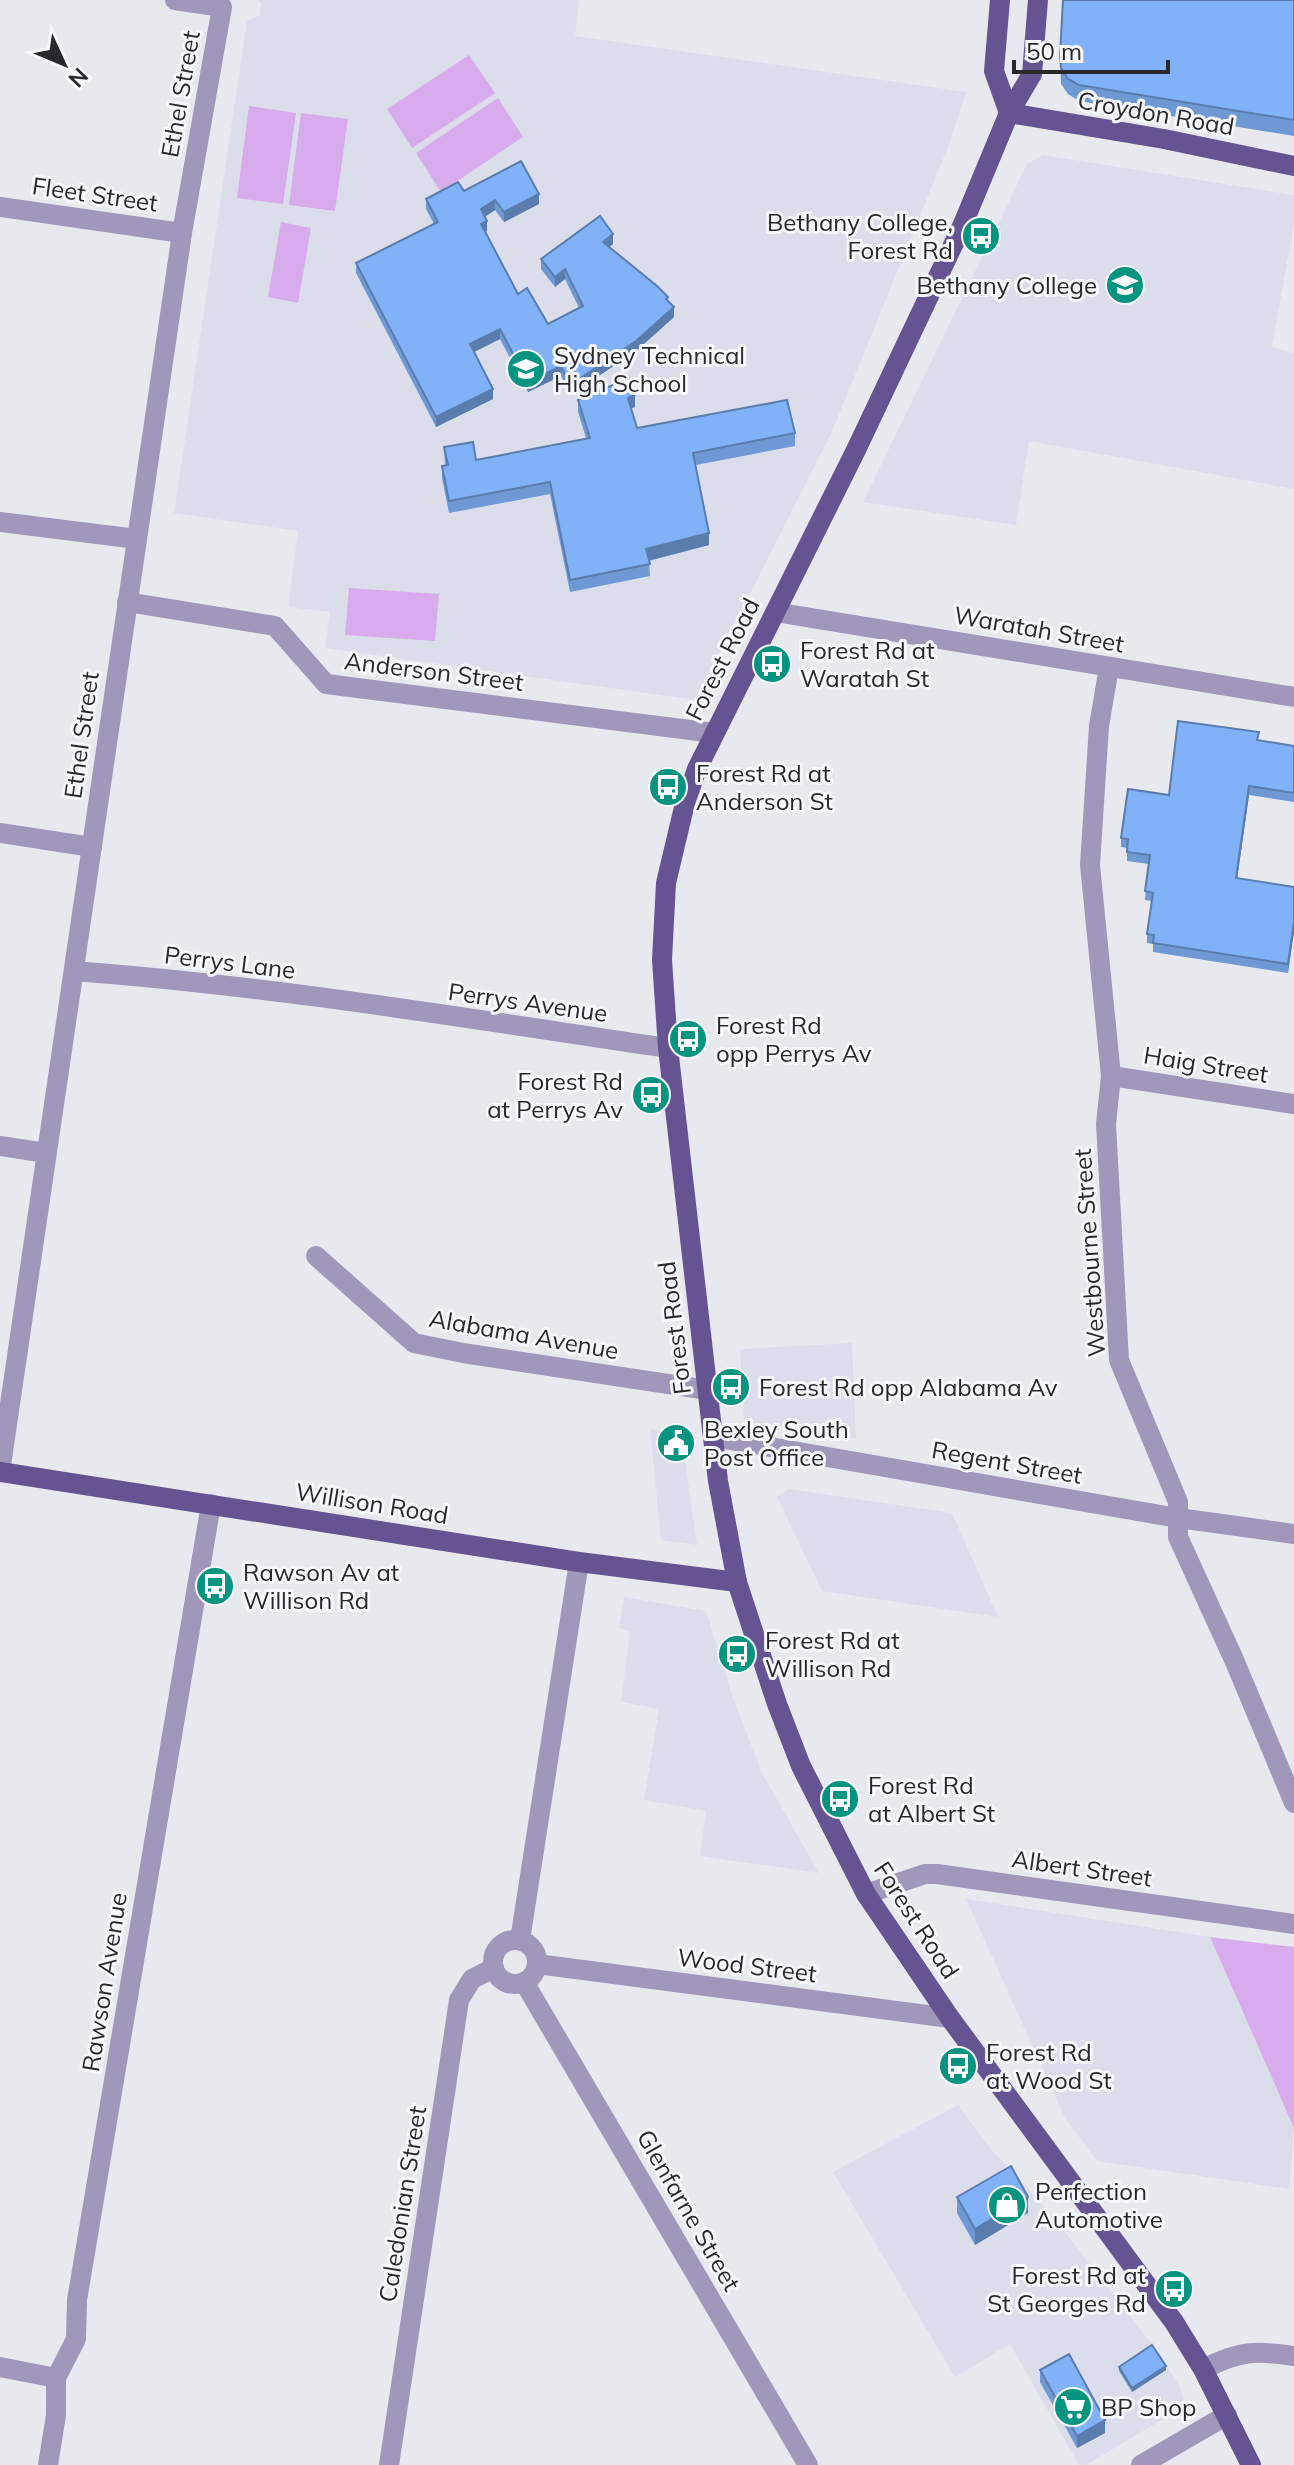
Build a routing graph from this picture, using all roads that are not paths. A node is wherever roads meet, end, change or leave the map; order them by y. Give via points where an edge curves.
1 (175, 0) edge
2 (1000, 0) edge
3 (1038, 0) edge
4 (1009, 113) junction
5 (1294, 166) edge
6 (0, 207) edge
7 (182, 233) junction
8 (0, 522) edge
9 (137, 539) junction
10 (127, 602) junction
11 (775, 612) junction
12 (1109, 667) junction
13 (1294, 697) edge
14 (714, 733) junction
15 (0, 833) edge
16 (92, 847) junction
17 (74, 971) junction
18 (380, 1007) joint
19 (668, 1048) junction
20 (1111, 1076) junction
21 (1294, 1104) edge
22 (0, 1146) edge
23 (46, 1153) junction
24 (316, 1256) dead end
25 (708, 1390) junction
26 (713, 1437) junction
27 (0, 1472) edge
28 (211, 1504) junction
29 (1178, 1518) junction
30 (1294, 1534) edge
31 (579, 1562) junction
32 (737, 1582) junction
33 (1294, 1803) edge
34 (866, 1894) junction
35 (1294, 1924) edge
36 (520, 1940) junction
37 (537, 1964) junction
38 (494, 1968) junction
39 (524, 1982) junction
40 (950, 2018) junction
41 (1294, 2356) edge
42 (0, 2367) edge
43 (1203, 2369) junction
44 (56, 2378) junction
45 (1227, 2415) junction
46 (48, 2465) edge
47 (389, 2465) edge
48 (808, 2465) edge
49 (1141, 2465) edge
50 (1251, 2465) edge

1 - 7 street, Ethel Street via 222,7
2 - 4 main road via 994,71
3 - 4 main road, Forest Road via 1032,74
4 - 5 main road, Croydon Road
4 - 11 main road, Forest Road via 914,329
6 - 7 street, Fleet Street
7 - 9 street, Ethel Street
8 - 9 street
9 - 10 street, Ethel Street
10 - 14 street, Anderson Street via 275,626 326,684
10 - 16 street, Ethel Street
11 - 12 street, Waratah Street
11 - 14 main road, Forest Road
12 - 13 street, Waratah Street
12 - 20 street, Westbourne Street via 1099,726 1090,865
14 - 19 main road, Forest Road via 685,803 666,883 662,960
15 - 16 street
16 - 17 street, Ethel Street
17 - 18 street, Perrys Lane
17 - 23 street, Ethel Street
18 - 19 street, Perrys Avenue
19 - 25 main road, Forest Road
20 - 21 street, Haig Street
20 - 29 street, Westbourne Street via 1106,1124 1119,1360 1178,1502
22 - 23 street
23 - 27 street, Ethel Street
24 - 25 street, Alabama Avenue via 414,1343
25 - 26 main road, Forest Road
26 - 29 street, Regent Street
26 - 32 main road, Forest Road
27 - 28 main road, Willison Road
28 - 31 main road, Willison Road
28 - 44 street, Rawson Avenue via 77,2300 76,2339
29 - 30 street, Regent Street
29 - 33 street, Westbourne Street via 1178,1537
31 - 32 main road, Willison Road
31 - 36 street
32 - 34 main road, Forest Road via 801,1766
34 - 35 street, Albert Street via 937,1874
34 - 40 main road, Forest Road
36 - 37 street via 533,1949
36 - 38 street via 499,1947
37 - 39 street
37 - 40 street, Wood Street
38 - 39 street via 502,1980
38 - 47 street, Caledonian Street via 472,1979 459,2000
39 - 48 street, Glenfarne Street
40 - 43 main road, Forest Road via 1151,2290
41 - 43 street via 1257,2351
42 - 44 street
43 - 45 main road, Forest Road
44 - 46 street, Rawson Avenue
45 - 49 street
45 - 50 main road, Forest Road

